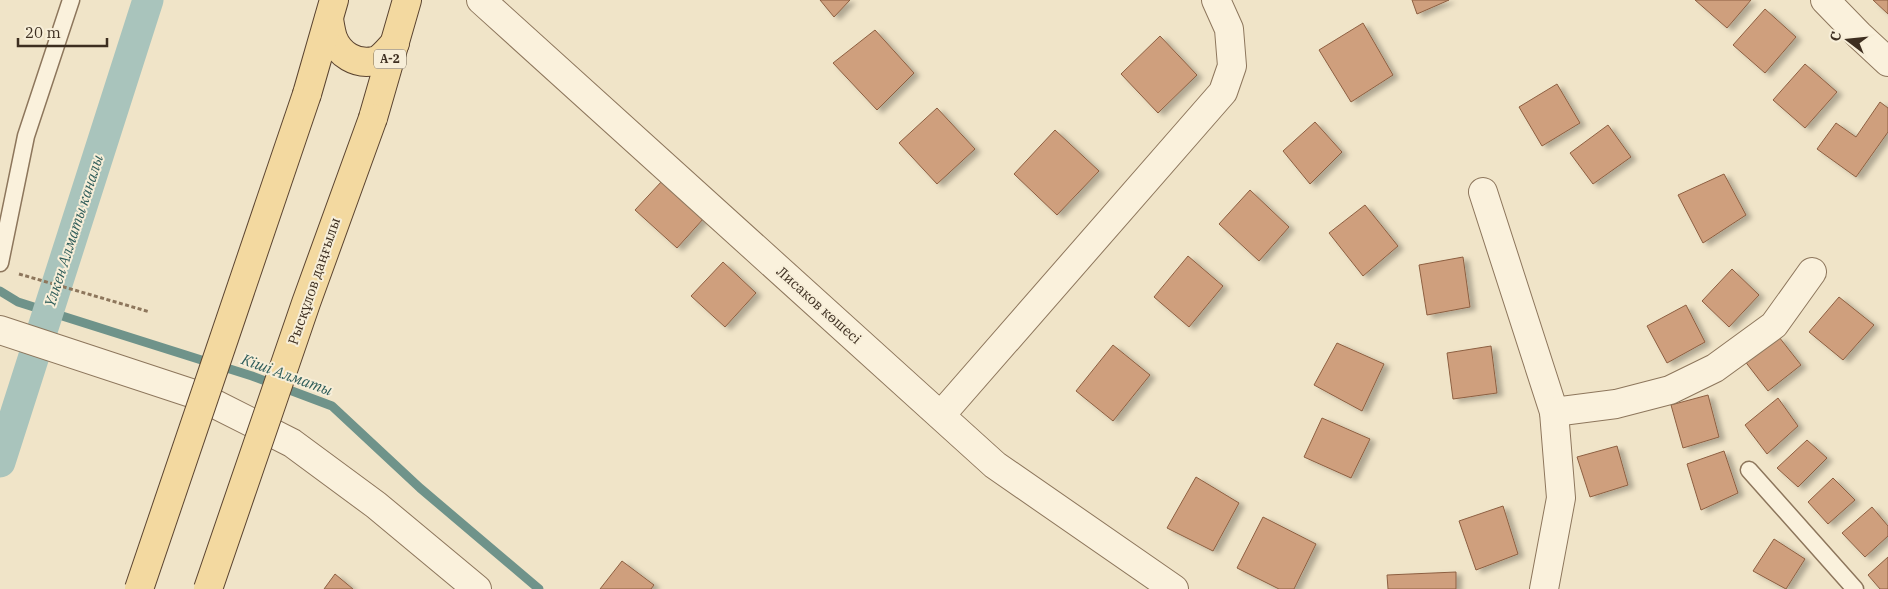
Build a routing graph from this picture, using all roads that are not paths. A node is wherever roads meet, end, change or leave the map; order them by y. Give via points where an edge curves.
1 (71, 0) edge
2 (407, 0) edge
3 (481, 0) edge
4 (1216, 0) edge
5 (1826, 0) edge
6 (331, 9) edge
7 (395, 43) junction
8 (1888, 62) edge
9 (1483, 192) dead end
10 (0, 263) edge
11 (1812, 272) dead end
12 (0, 330) edge
13 (1554, 412) junction
14 (941, 415) junction
15 (1749, 470) dead end
16 (139, 589) edge
17 (208, 589) edge
18 (477, 589) edge
19 (1174, 589) edge
20 (1544, 589) edge
21 (1855, 589) edge

1 - 10 lane via 26,136
2 - 7 main road, Рысқұлов даңғылы / A-2
3 - 14 street, Лисаков көшесі
4 - 14 street via 1229,29 1232,66 1223,92
5 - 8 street
6 - 7 main road via 333,39 349,58 375,60
6 - 16 main road, bridge via 307,94
7 - 17 main road, Рысқұлов даңғылы / A-2, bridge via 373,118
9 - 13 street
11 - 13 street via 1774,325 1715,368 1670,390 1616,404
12 - 18 street via 197,394 292,443 376,505
13 - 20 street via 1561,498
14 - 19 street, Лисаков көшесі via 995,465
15 - 21 lane

